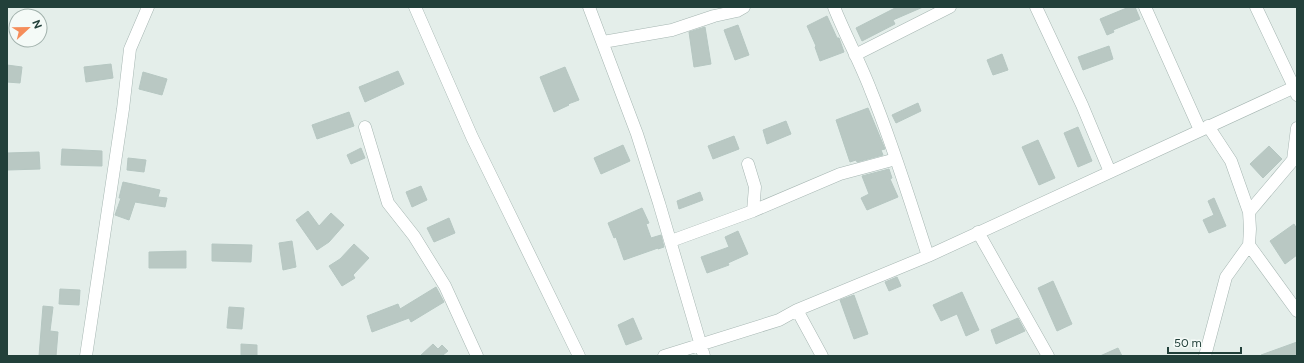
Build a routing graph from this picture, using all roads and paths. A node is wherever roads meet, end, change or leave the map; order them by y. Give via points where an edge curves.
1 (148, 7) edge
2 (415, 7) edge
3 (590, 7) edge
4 (744, 7) edge
5 (834, 7) edge
6 (950, 7) edge
7 (1036, 7) edge
8 (1145, 7) edge
9 (1256, 7) edge
10 (603, 42) junction
11 (855, 55) junction
12 (1296, 89) edge
13 (365, 127) dead end
14 (1204, 128) junction
15 (1297, 128) edge
16 (896, 159) junction
17 (748, 164) dead end
18 (1110, 172) junction
19 (753, 211) junction
20 (1249, 212) junction
21 (978, 232) junction
22 (670, 241) junction
23 (1249, 245) junction
24 (928, 256) junction
25 (797, 310) junction
26 (1297, 311) edge
27 (701, 344) junction
28 (86, 356) edge
29 (477, 356) edge
30 (579, 356) edge
31 (664, 356) edge
32 (704, 356) edge
33 (822, 356) edge
34 (1048, 356) edge
35 (1205, 356) edge

1 - 28 street via 130,49
2 - 30 street via 472,137
3 - 10 street
4 - 10 street via 672,30
5 - 11 street
6 - 11 street
7 - 18 street
8 - 14 street
9 - 12 street
10 - 22 street via 637,134
11 - 16 street
12 - 14 street
13 - 29 street via 388,203 414,236 445,286
14 - 18 street
14 - 20 street via 1231,161
15 - 20 street via 1293,160
16 - 19 street via 840,174
16 - 24 street
17 - 19 street via 755,187
18 - 21 street
19 - 22 street
20 - 23 street
21 - 24 street
21 - 34 street
22 - 27 street
23 - 26 street
23 - 35 street via 1226,277
24 - 25 street
25 - 27 street via 779,320
25 - 33 street
27 - 31 street
27 - 32 street

